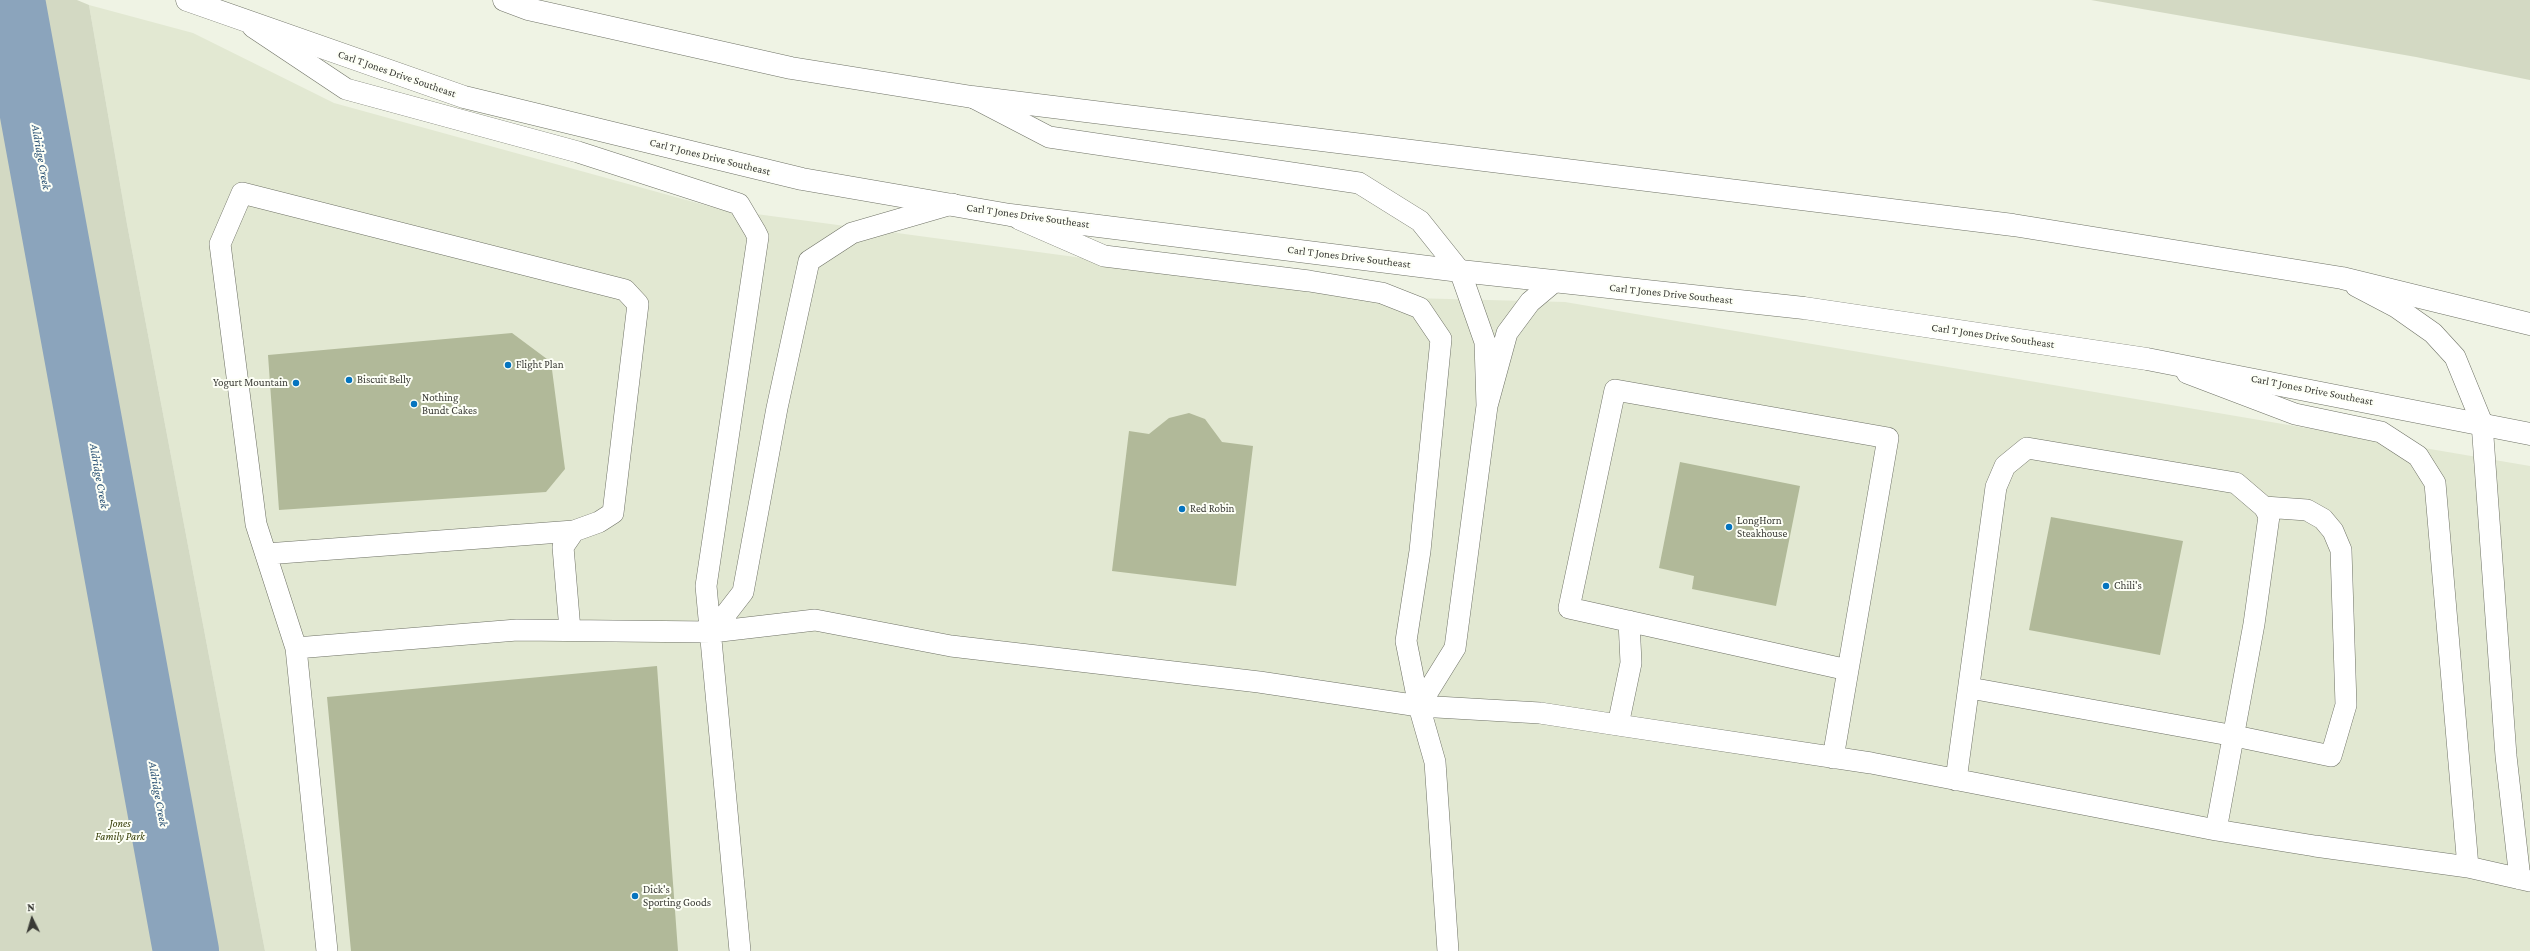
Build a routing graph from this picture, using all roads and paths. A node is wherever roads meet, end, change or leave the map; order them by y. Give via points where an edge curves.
1 (187, 0) edge
2 (504, 0) edge
3 (244, 21) junction
4 (972, 97) junction
5 (952, 204) junction
6 (1010, 215) junction
7 (1460, 271) junction
8 (2342, 278) junction
9 (1555, 281) junction
10 (2530, 324) edge
11 (2147, 358) junction
12 (1487, 406) junction
13 (2482, 423) junction
14 (2530, 434) edge
15 (2264, 507) junction
16 (574, 531) junction
17 (266, 554) junction
18 (1629, 621) junction
19 (570, 630) junction
20 (712, 632) junction
21 (296, 648) junction
22 (1848, 670) junction
23 (1970, 688) junction
24 (1419, 706) junction
25 (1618, 725) junction
26 (2235, 736) junction
27 (1833, 758) junction
28 (1956, 780) junction
29 (2216, 830) junction
30 (2468, 867) junction
31 (2525, 880) edge
32 (327, 951) edge
33 (740, 951) edge
34 (1448, 951) edge

1 - 3 main road, Carl T Jones Drive Southeast
2 - 4 main road via 528,9 791,68
3 - 5 main road, Carl T Jones Drive Southeast via 464,97 802,179
3 - 20 lane via 346,89 578,152 739,204 758,237 706,586
4 - 7 lane via 1049,137 1359,183 1420,221
4 - 8 main road via 2013,225
5 - 6 main road, Carl T Jones Drive Southeast
5 - 20 lane via 852,234 809,260 777,408 743,592
6 - 7 main road, Carl T Jones Drive Southeast
6 - 24 lane via 1104,256 1309,281 1382,293 1420,308 1441,339 1420,551 1406,641
7 - 9 main road, Carl T Jones Drive Southeast
7 - 12 lane via 1485,342
8 - 10 main road
8 - 13 lane via 2396,307 2433,333 2455,357
9 - 11 main road, Carl T Jones Drive Southeast via 1804,308
9 - 12 lane via 1530,302 1507,333
11 - 13 main road, Carl T Jones Drive Southeast
11 - 30 lane via 2295,414 2381,432 2418,456 2435,483
12 - 24 lane via 1455,648
13 - 14 main road, Carl T Jones Drive Southeast
13 - 31 lane via 2506,756
15 - 23 lane via 2236,483 2027,448 2005,466 1996,487
15 - 26 lane via 2269,516
15 - 26 lane via 2307,510 2323,519 2333,531 2341,550 2346,705 2331,756
16 - 17 lane
16 - 17 lane via 599,522 613,513 638,304 625,290 242,193 220,244 256,524
16 - 19 lane via 563,547
17 - 21 lane
18 - 22 lane
18 - 22 lane via 1569,608 1615,390 1888,438
18 - 25 lane via 1630,663
19 - 20 lane
19 - 21 lane via 517,630
20 - 24 lane via 815,620 951,646 1259,682
20 - 33 lane
21 - 32 lane
22 - 27 lane
23 - 26 lane
23 - 28 lane
24 - 25 lane via 1540,713
24 - 34 lane via 1435,762
25 - 27 lane
26 - 29 lane
27 - 28 lane
28 - 29 lane
29 - 30 lane
30 - 31 lane

